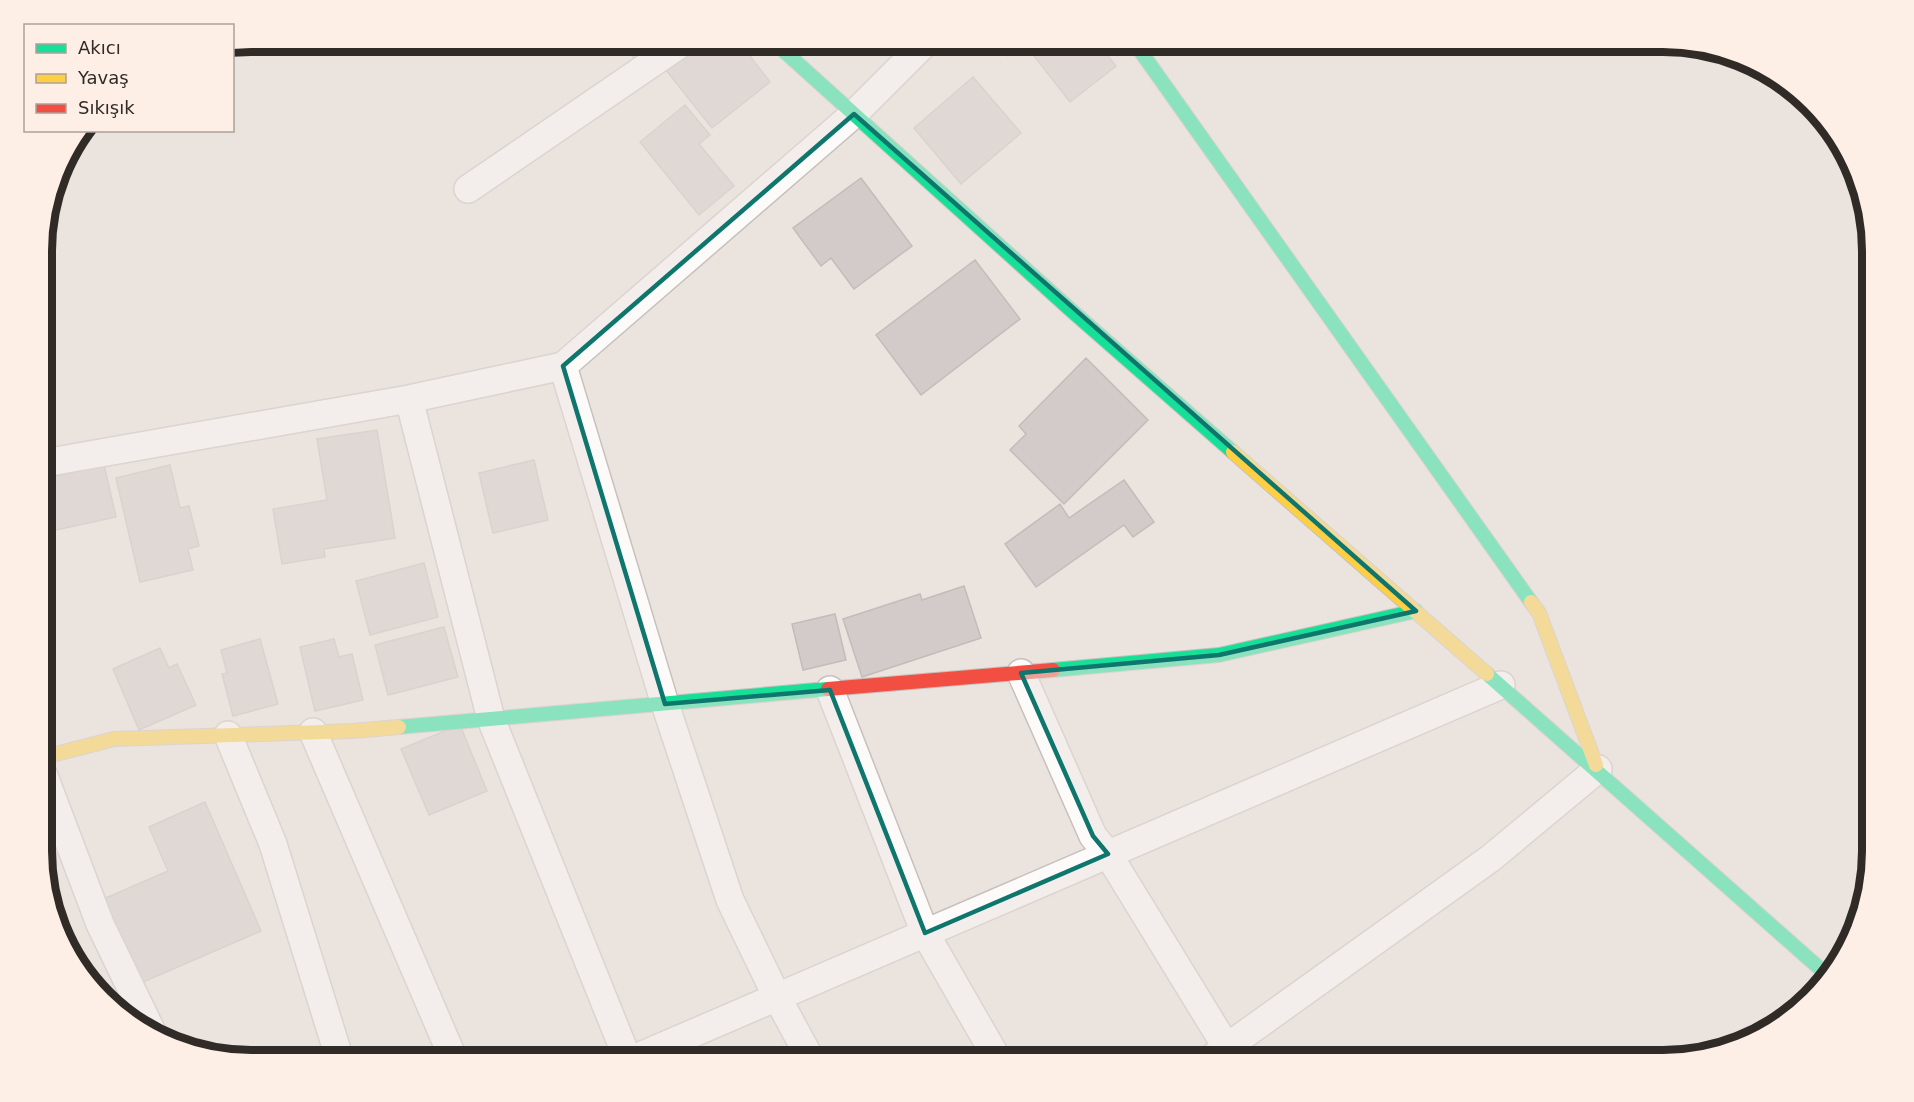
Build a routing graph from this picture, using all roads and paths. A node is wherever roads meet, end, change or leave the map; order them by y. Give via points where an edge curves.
1 (1141, 52) edge
2 (667, 53) edge
3 (786, 53) edge
4 (915, 53) edge
5 (854, 114) junction
6 (468, 189) dead end
7 (563, 366) junction
8 (409, 399) junction
9 (52, 462) edge
10 (1416, 610) junction
11 (1021, 673) junction
12 (1501, 685) junction
13 (830, 690) junction
14 (665, 704) junction
15 (491, 719) junction
16 (312, 732) junction
17 (228, 735) junction
18 (52, 755) edge
19 (1598, 770) junction
20 (52, 797) edge
21 (1108, 854) junction
22 (925, 933) junction
23 (1821, 970) edge
24 (777, 997) junction
25 (146, 1019) edge
26 (992, 1049) edge
27 (1218, 1049) edge
28 (1231, 1049) edge
29 (337, 1050) edge
30 (450, 1050) edge
31 (625, 1050) edge
32 (653, 1050) edge
33 (805, 1050) edge

1 - 19 street via 1539,613
2 - 6 street
3 - 5 street
4 - 5 street
5 - 7 street
5 - 10 street via 1071,310
7 - 8 street
7 - 14 street
8 - 9 street
8 - 15 street
10 - 11 street via 1219,655
10 - 12 street
11 - 13 street
11 - 21 street via 1093,836
12 - 19 street
12 - 21 street
13 - 14 street
13 - 22 street
14 - 15 street
14 - 24 street via 730,900
15 - 16 street
15 - 31 street
16 - 17 street
16 - 30 street
17 - 18 street via 114,739
17 - 29 street via 273,844
19 - 23 street
19 - 28 street via 1491,858
20 - 25 street via 100,924
21 - 22 street
21 - 27 street
22 - 24 street
22 - 26 street
24 - 32 street
24 - 33 street

